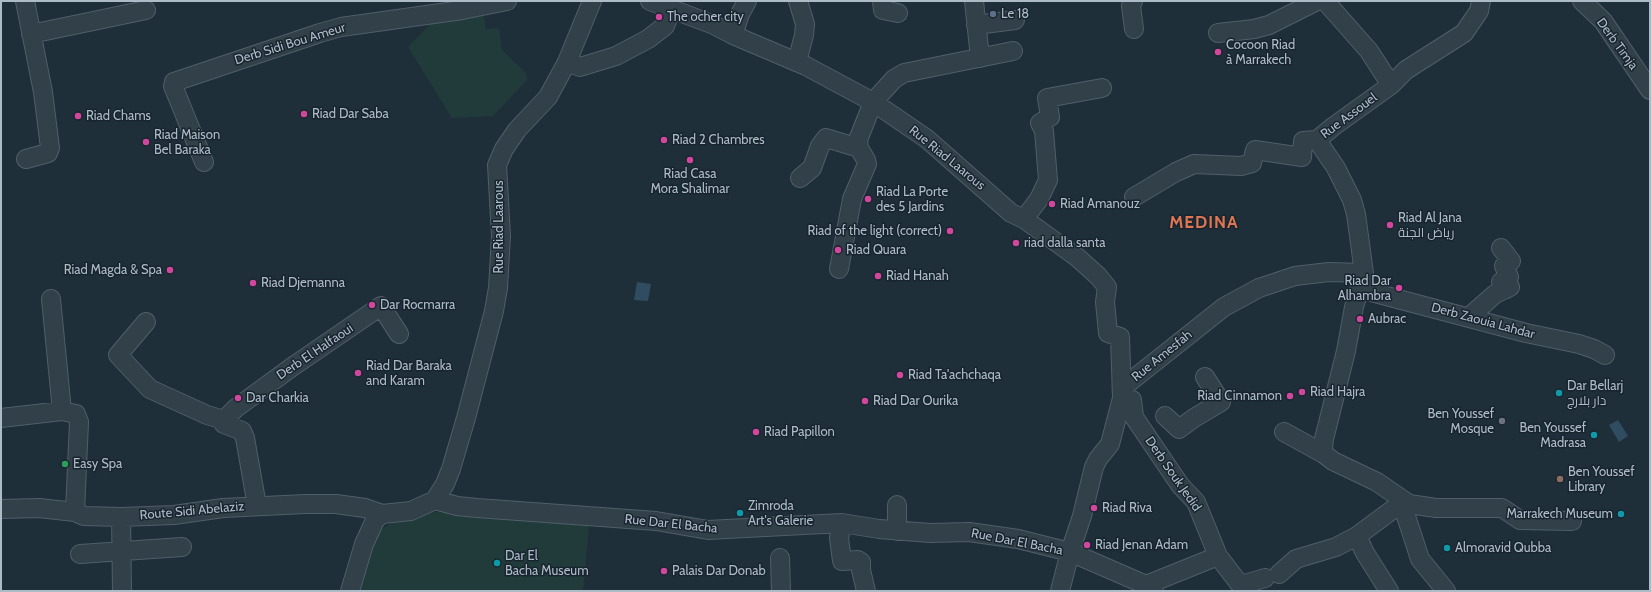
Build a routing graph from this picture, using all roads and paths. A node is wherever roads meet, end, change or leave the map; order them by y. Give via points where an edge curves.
1 (25, 1) edge
2 (507, 1) edge
3 (592, 1) edge
4 (650, 1) edge
5 (748, 1) edge
6 (798, 1) edge
7 (882, 1) edge
8 (974, 1) edge
9 (1133, 1) edge
10 (1318, 1) edge
11 (1325, 1) edge
12 (1481, 1) edge
13 (1582, 1) edge
14 (672, 8) junction
15 (146, 10) dead end
16 (898, 13) dead end
17 (1015, 20) dead end
18 (976, 25) junction
19 (1134, 29) dead end
20 (1218, 33) dead end
21 (31, 34) junction
22 (733, 35) junction
23 (1013, 51) dead end
24 (980, 58) junction
25 (567, 62) junction
26 (798, 62) junction
27 (1391, 85) junction
28 (1102, 88) dead end
29 (1650, 90) edge
30 (873, 102) junction
31 (1317, 140) junction
32 (859, 148) junction
33 (26, 159) dead end
34 (204, 162) dead end
35 (800, 178) dead end
36 (1134, 197) dead end
37 (1024, 219) junction
38 (1501, 248) dead end
39 (839, 269) dead end
40 (1362, 281) junction
41 (51, 299) dead end
42 (1469, 317) junction
43 (146, 322) dead end
44 (399, 334) dead end
45 (1605, 355) dead end
46 (1204, 377) dead end
47 (1122, 393) junction
48 (62, 410) junction
49 (1165, 416) dead end
50 (1, 418) edge
51 (224, 420) junction
52 (1284, 432) dead end
53 (1324, 454) junction
54 (435, 500) junction
55 (1409, 504) junction
56 (897, 505) dead end
57 (257, 506) junction
58 (1, 509) edge
59 (75, 512) junction
60 (382, 514) junction
61 (122, 517) junction
62 (1572, 521) dead end
63 (842, 523) junction
64 (897, 531) junction
65 (1357, 536) junction
66 (182, 547) dead end
67 (122, 551) junction
68 (1070, 552) junction
69 (80, 554) dead end
70 (1218, 556) junction
71 (780, 558) dead end
72 (1150, 588) edge
73 (1243, 588) edge
74 (122, 591) edge
75 (350, 591) edge
76 (781, 591) edge
77 (866, 591) edge
78 (1060, 591) edge
79 (1389, 591) edge
80 (1445, 591) edge

1 - 21 street
2 - 34 street, Derb Sidi Bou Ameur via 320,33 173,82
3 - 25 street, Rue Riad Laarous
4 - 14 street, Rue Riad Laarous
5 - 22 street via 740,14
6 - 26 street via 805,24
7 - 16 street via 883,10
8 - 18 street
9 - 19 street via 1130,6
10 - 20 street via 1269,25
11 - 27 street via 1369,51
12 - 27 street, Rue Assouel via 1479,11 1464,33 1406,70
13 - 29 street, Derb Timja via 1603,22
14 - 22 street, Rue Riad Laarous
14 - 25 street via 665,26 648,39 616,56 580,67
15 - 21 street
17 - 18 street
18 - 24 street
21 - 33 street via 43,92 50,151
22 - 26 street, Rue Riad Laarous
23 - 24 street
24 - 30 street via 904,73 894,79
25 - 54 street, Rue Riad Laarous via 548,97 517,130 497,165 501,236 500,272 495,304 451,469
26 - 30 street, Rue Riad Laarous
27 - 31 street, Rue Assouel
28 - 37 street via 1047,98 1050,117 1040,123 1044,131 1048,180 1039,199
30 - 32 street via 858,140
30 - 37 street, Rue Riad Laarous via 927,139 1012,213
31 - 36 street via 1304,141 1302,157 1255,150 1252,163 1241,166 1194,164
31 - 40 street, Rue Assouel via 1336,168 1352,200 1358,221
32 - 35 street via 826,138 820,146 812,168
32 - 39 street via 867,164 852,198
37 - 47 street, Rue Riad Laarous via 1078,258 1106,287 1108,333 1120,337
38 - 42 street via 1511,261 1504,266 1509,277 1501,282 1508,288 1495,294
40 - 42 street, Derb Zaouia Lahdar
40 - 47 street, Rue Amesfah via 1330,272 1295,276 1259,288 1224,307
40 - 53 street, Rue Assouel via 1324,439
41 - 48 street
42 - 45 street, Derb Zaouia Lahdar via 1579,344
43 - 51 street via 118,355 150,389 207,416
44 - 51 street, Derb El Halfaoui via 381,306 292,367 236,408
46 - 49 street via 1221,402 1179,429
47 - 68 street via 1110,444 1094,468
47 - 70 street, Derb Souk Jedid via 1132,400 1134,417 1180,485 1196,502
48 - 50 street
48 - 59 street via 76,414 79,422
51 - 57 street via 224,424 242,431 245,438
52 - 53 street
53 - 55 street via 1377,482
54 - 60 street via 411,511
54 - 63 street, Rue Dar El Bacha via 457,506 656,521 708,530
55 - 62 street via 1436,508 1502,508 1520,520
55 - 65 street via 1392,510
55 - 80 street via 1405,513 1420,559
56 - 64 street
57 - 60 street, Route Sidi Abelaziz via 336,504 365,508
57 - 61 street, Route Sidi Abelaziz via 174,515
58 - 59 street, Route Sidi Abelaziz via 39,508
59 - 61 street, Route Sidi Abelaziz via 84,516
60 - 75 street via 375,520 364,544
61 - 67 street
63 - 64 street, Rue Dar El Bacha
63 - 77 street via 839,538 842,561 861,562
64 - 68 street, Rue Dar El Bacha via 970,532 1018,539
65 - 73 street via 1336,547 1296,559 1272,576
65 - 79 street
66 - 67 street
67 - 69 street
67 - 74 street
68 - 72 street, Rue Dar El Bacha
68 - 78 street
70 - 72 street
70 - 73 street
71 - 76 street

